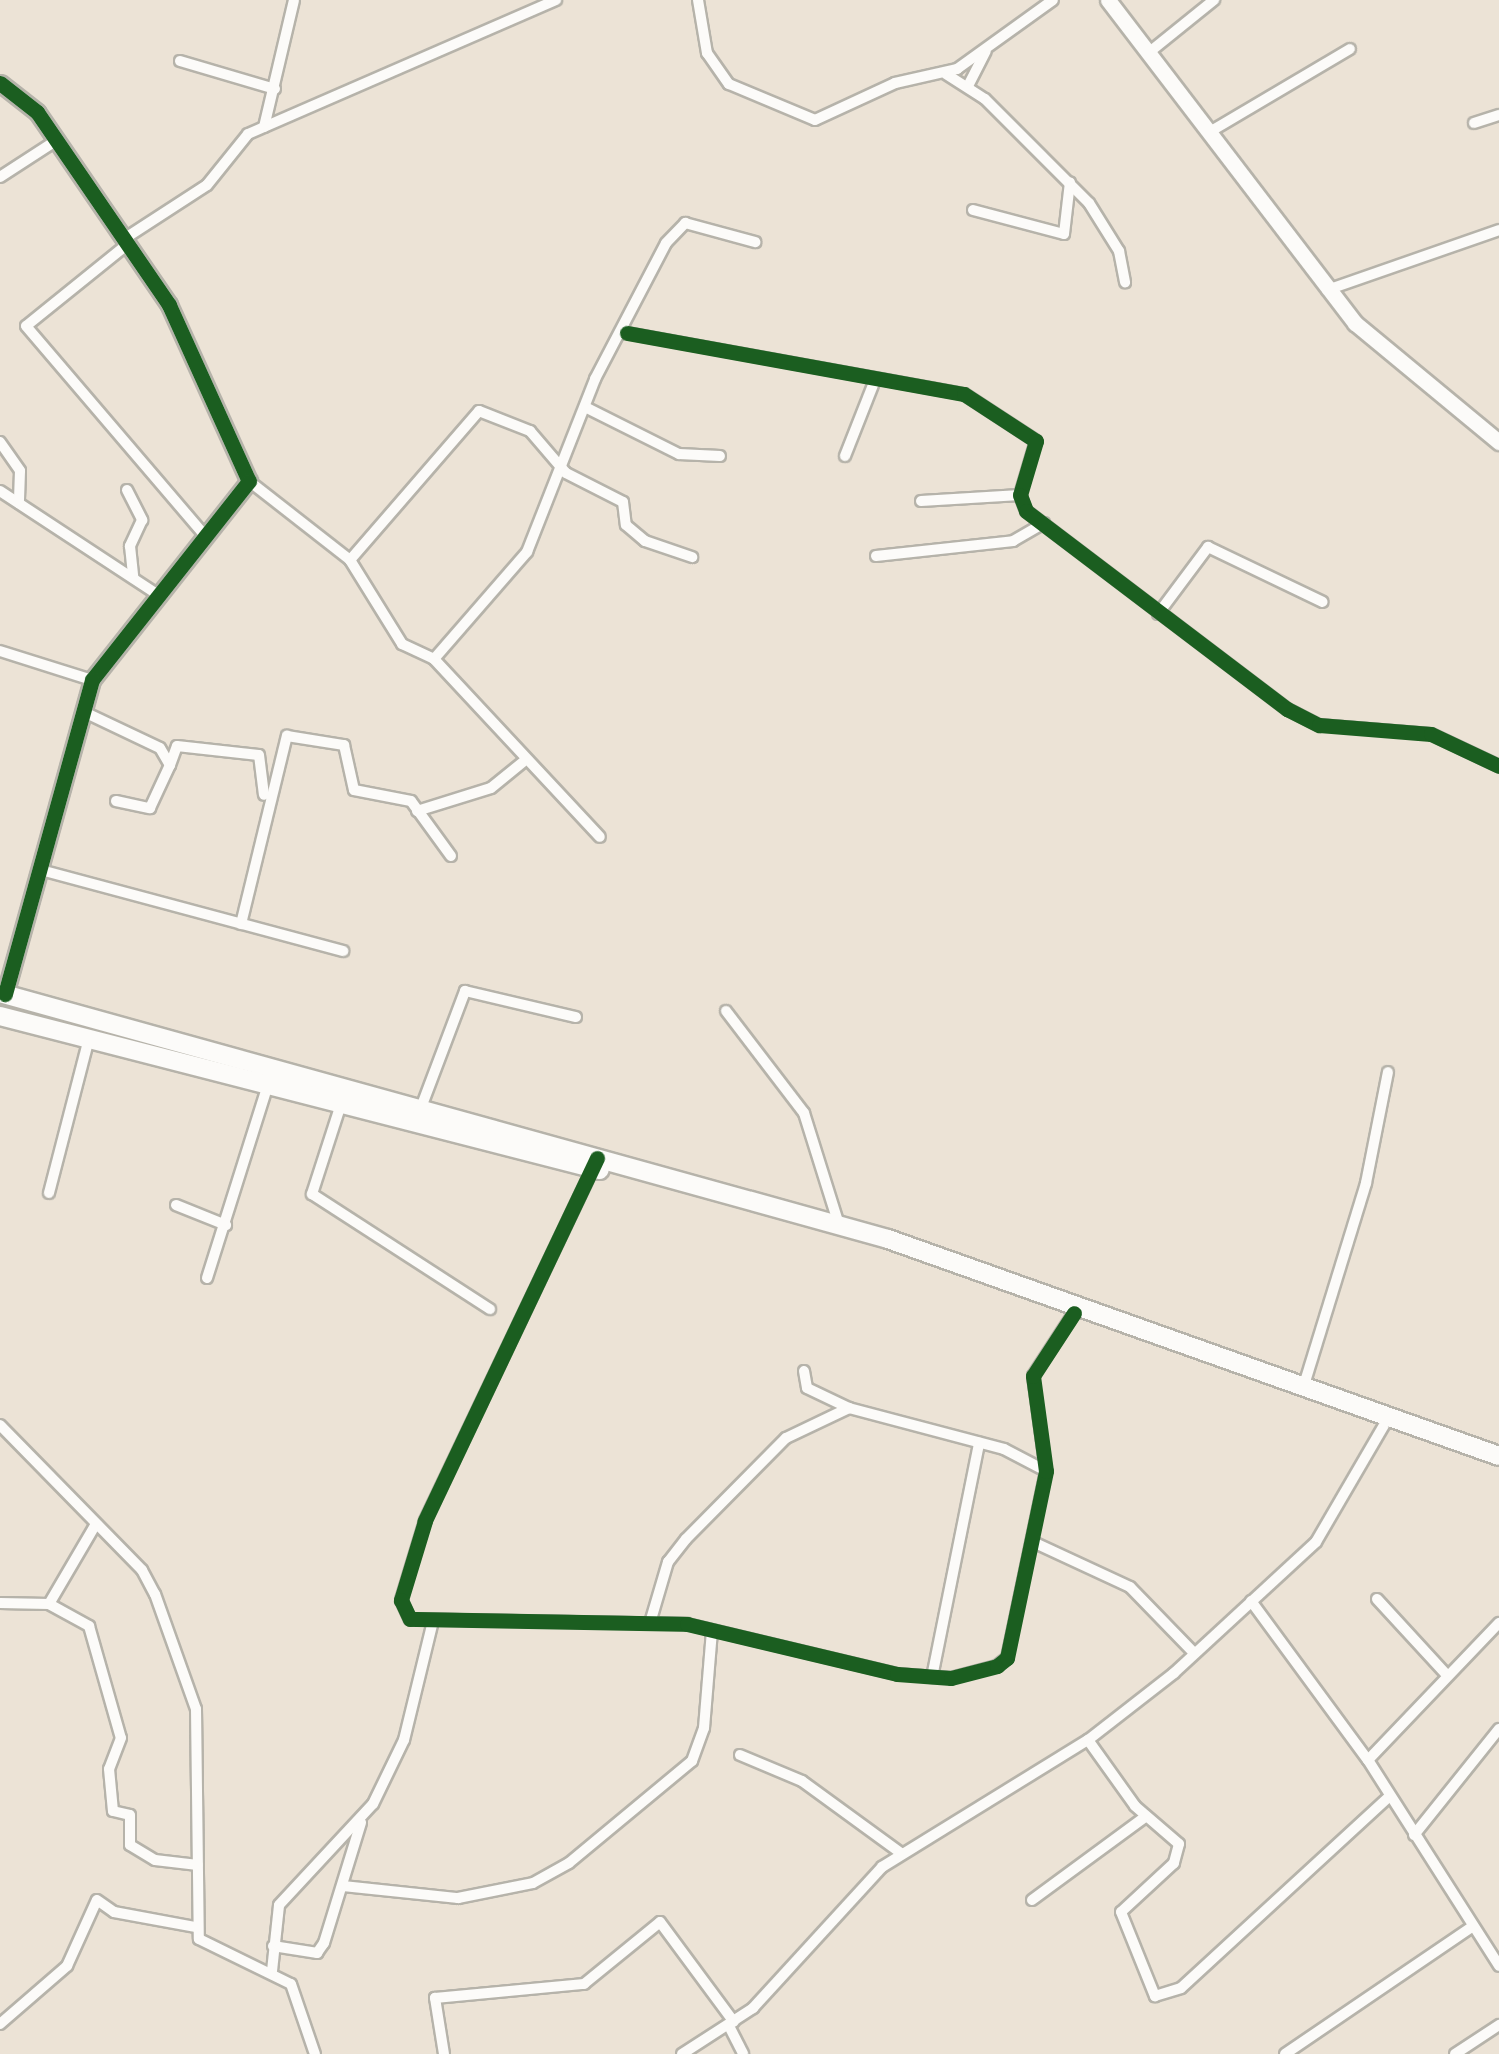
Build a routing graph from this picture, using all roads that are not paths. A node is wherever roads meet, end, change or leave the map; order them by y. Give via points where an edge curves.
1 (294, 0) edge
2 (556, 0) edge
3 (698, 0) edge
4 (1052, 0) edge
5 (1108, 0) edge
6 (1214, 0) edge
7 (1350, 49) dead end
8 (1152, 50) junction
9 (986, 51) junction
10 (180, 62) dead end
11 (946, 74) junction
12 (0, 83) edge
13 (968, 86) junction
14 (275, 90) junction
15 (1499, 115) edge
16 (1474, 123) dead end
17 (264, 127) junction
18 (1213, 130) junction
19 (57, 140) junction
20 (0, 177) edge
21 (1070, 182) junction
22 (974, 210) dead end
23 (1499, 230) edge
24 (129, 240) junction
25 (756, 242) dead end
26 (1125, 282) dead end
27 (1327, 290) junction
28 (627, 333) junction
29 (875, 380) junction
30 (587, 408) junction
31 (0, 442) edge
32 (1499, 442) edge
33 (720, 456) dead end
34 (845, 456) dead end
35 (566, 473) junction
36 (248, 481) junction
37 (127, 490) dead end
38 (0, 491) edge
39 (1020, 495) junction
40 (921, 501) dead end
41 (19, 503) junction
42 (1044, 523) junction
43 (206, 537) junction
44 (876, 556) dead end
45 (692, 557) dead end
46 (350, 560) junction
47 (133, 578) junction
48 (155, 594) junction
49 (1322, 602) dead end
50 (1158, 614) junction
51 (0, 652) edge
52 (434, 659) junction
53 (92, 680) junction
54 (78, 710) junction
55 (523, 762) junction
56 (170, 765) junction
57 (1499, 766) edge
58 (265, 800) junction
59 (116, 801) dead end
60 (417, 811) junction
61 (600, 837) dead end
62 (451, 856) dead end
63 (41, 870) junction
64 (241, 924) junction
65 (343, 951) dead end
66 (2, 994) edge
67 (726, 1010) dead end
68 (0, 1016) edge
69 (576, 1018) dead end
70 (89, 1037) junction
71 (1388, 1072) dead end
72 (268, 1083) junction
73 (342, 1100) junction
74 (422, 1105) junction
75 (595, 1163) junction
76 (49, 1193) dead end
77 (176, 1205) dead end
78 (226, 1225) junction
79 (839, 1225) junction
80 (207, 1278) dead end
81 (490, 1308) dead end
82 (1074, 1312) junction
83 (1178, 1346) junction
84 (804, 1371) dead end
85 (1304, 1385) junction
86 (849, 1408) junction
87 (1384, 1425) junction
88 (0, 1426) edge
89 (979, 1443) junction
90 (1499, 1456) edge
91 (1499, 1468) edge
92 (1046, 1471) junction
93 (96, 1524) junction
94 (1033, 1542) junction
95 (1378, 1599) dead end
96 (1251, 1601) junction
97 (0, 1602) edge
98 (49, 1604) junction
99 (650, 1623) junction
100 (1499, 1623) edge
101 (432, 1625) junction
102 (712, 1630) junction
103 (1194, 1652) junction
104 (1446, 1674) junction
105 (932, 1677) junction
106 (1499, 1729) edge
107 (1088, 1740) junction
108 (740, 1755) dead end
109 (1368, 1760) junction
110 (1389, 1798) junction
111 (1146, 1817) junction
112 (362, 1818) junction
113 (1414, 1836) junction
114 (902, 1854) junction
115 (198, 1865) junction
116 (343, 1886) junction
117 (1032, 1900) dead end
118 (1472, 1927) junction
119 (195, 1928) junction
120 (273, 1946) junction
121 (1499, 1966) edge
122 (272, 1971) junction
123 (0, 2024) edge
124 (731, 2024) junction
125 (1499, 2025) edge
126 (315, 2054) edge
127 (444, 2054) edge
128 (682, 2054) edge
129 (743, 2054) edge
130 (1285, 2054) edge
131 (1455, 2054) edge

1 - 14 street
2 - 17 street
3 - 11 street via 714,65 747,95 792,116 830,117 895,82
4 - 9 street
5 - 8 street
6 - 8 street
7 - 18 street
8 - 18 street
9 - 11 street
9 - 13 street
10 - 14 street
11 - 13 street
12 - 19 street
13 - 21 street
14 - 17 street
15 - 16 street
17 - 24 street via 238,143 207,185
18 - 27 street
19 - 20 street
19 - 24 street
21 - 22 street via 1064,234
21 - 26 street via 1119,251
23 - 27 street
24 - 36 street via 169,304
24 - 43 street via 26,326
25 - 28 street via 681,225 635,292
27 - 32 street
28 - 29 street
28 - 30 street
29 - 34 street
29 - 39 street via 944,387 1030,434 1036,452
30 - 33 street via 679,454
30 - 35 street
31 - 41 street via 20,471
35 - 45 street via 623,502 626,524 645,541
35 - 46 street via 530,432 473,413
35 - 52 street via 512,576
36 - 43 street
36 - 46 street
37 - 47 street via 142,520 130,546
38 - 41 street
39 - 40 street
39 - 42 street
41 - 47 street
42 - 44 street via 1014,541
42 - 50 street
43 - 48 street
46 - 52 street via 402,644
47 - 48 street
48 - 53 street
49 - 50 street via 1208,547
50 - 57 street via 1304,721 1431,734
51 - 53 street
52 - 55 street
53 - 54 street
54 - 56 street via 160,748
54 - 63 street
55 - 60 street via 491,788
55 - 61 street
56 - 58 street via 177,746 259,754
56 - 59 street via 150,808
58 - 60 street via 288,736 344,744 359,795 411,802
58 - 64 street
60 - 62 street
63 - 64 street
63 - 66 street
64 - 65 street
66 - 74 main road
67 - 79 street via 804,1113
68 - 70 main road
69 - 74 street via 465,992
70 - 72 main road
70 - 76 street
71 - 85 street via 1361,1199
72 - 73 main road
72 - 78 street
73 - 75 main road
73 - 81 street via 312,1194
74 - 75 main road
75 - 79 main road
75 - 82 main road
75 - 101 street via 426,1521 400,1600 410,1618
77 - 78 street
78 - 80 street
79 - 83 main road
82 - 83 main road
82 - 92 street via 1033,1376
83 - 85 main road
83 - 87 main road
84 - 86 street via 807,1388
85 - 90 main road
86 - 89 street
86 - 99 street via 786,1438 686,1539 668,1562
87 - 91 main road
87 - 96 street via 1330,1525
88 - 93 street
89 - 92 street
89 - 105 street
92 - 94 street
93 - 98 street
93 - 115 street via 142,1570 190,1686
94 - 103 street via 1130,1587
94 - 105 street via 1007,1658
95 - 104 street
96 - 103 street
96 - 109 street
97 - 98 street
98 - 115 street via 75,1613 103,1656 121,1738 109,1796 113,1811 130,1815 130,1845 154,1860
99 - 101 street via 474,1616
99 - 102 street
100 - 104 street
101 - 112 street via 404,1740
102 - 105 street
102 - 116 street via 704,1728 692,1761 569,1863 533,1883 458,1898
103 - 107 street
104 - 109 street
106 - 113 street
107 - 111 street
107 - 114 street
108 - 114 street via 802,1780
109 - 110 street
110 - 111 street via 1164,1997 1148,1993 1121,1912 1178,1854
110 - 113 street
111 - 117 street
112 - 116 street
112 - 120 street via 279,1905
113 - 118 street
114 - 124 street
115 - 119 street
116 - 120 street via 317,1952
118 - 121 street
118 - 130 street
119 - 122 street via 213,1952
119 - 123 street via 114,1912 97,1900 67,1966
120 - 122 street
122 - 126 street via 291,1984
124 - 127 street via 660,1922 584,1984 435,1998
124 - 128 street
124 - 129 street
125 - 131 street

